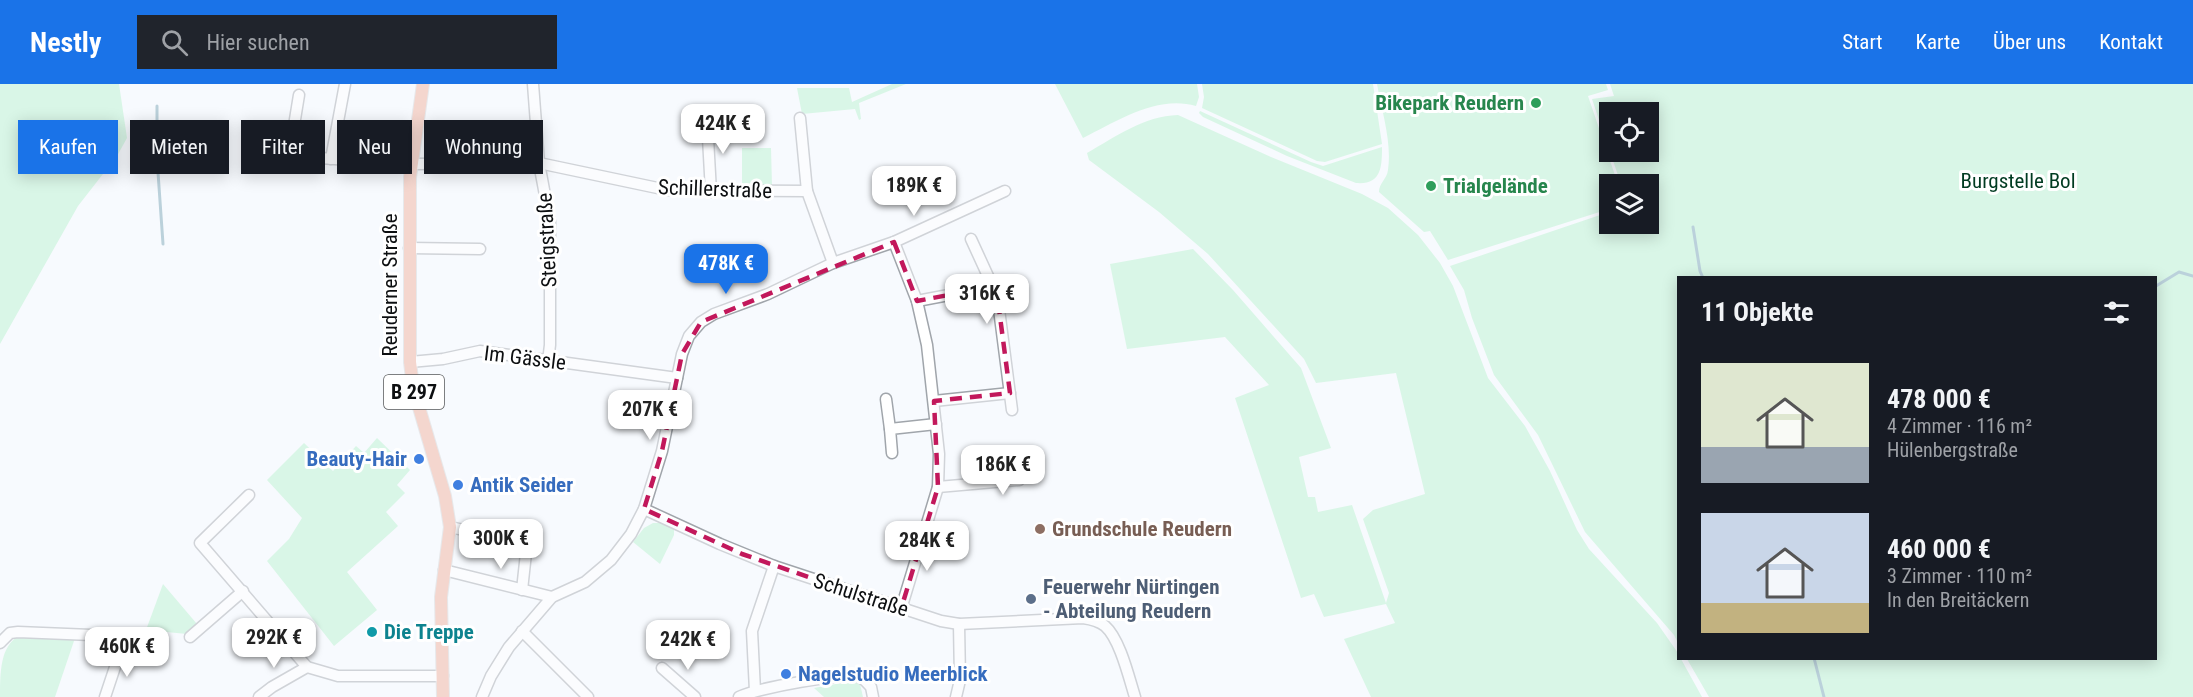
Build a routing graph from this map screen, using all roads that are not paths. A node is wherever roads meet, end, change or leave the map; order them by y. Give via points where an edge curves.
1 (345, 84) edge
2 (423, 84) edge
3 (533, 84) edge
4 (299, 95) dead end
5 (800, 118) dead end
6 (295, 120) edge
7 (536, 120) edge
8 (707, 120) dead end
9 (412, 152) edge
10 (325, 159) edge
11 (331, 159) junction
12 (337, 159) edge
13 (543, 165) edge
14 (410, 174) edge
15 (541, 174) edge
16 (807, 191) junction
17 (1005, 191) dead end
18 (711, 192) junction
19 (971, 240) dead end
20 (894, 242) junction
21 (409, 248) junction
22 (480, 249) dead end
23 (833, 263) junction
24 (993, 287) junction
25 (917, 301) junction
26 (548, 361) junction
27 (410, 362) junction
28 (677, 378) junction
29 (1010, 393) junction
30 (886, 399) dead end
31 (934, 401) junction
32 (1012, 410) dead end
33 (936, 424) junction
34 (890, 429) junction
35 (892, 453) dead end
36 (1019, 456) dead end
37 (938, 487) junction
38 (249, 495) dead end
39 (644, 509) junction
40 (450, 527) junction
41 (774, 566) junction
42 (444, 570) junction
43 (522, 590) junction
44 (243, 591) junction
45 (552, 597) junction
46 (902, 609) junction
47 (959, 624) junction
48 (522, 631) junction
49 (190, 637) dead end
50 (0, 643) edge
51 (307, 668) junction
52 (662, 668) dead end
53 (443, 676) junction
54 (755, 691) junction
55 (105, 697) edge
56 (259, 697) edge
57 (443, 697) edge
58 (482, 697) edge
59 (588, 697) edge
60 (694, 697) edge
61 (739, 697) edge
62 (873, 697) edge
63 (956, 697) edge
64 (1135, 697) edge

1 - 11 street
2 - 9 main road, Reuderner Straße / B 297
3 - 7 street, Steigstraße
4 - 6 street
5 - 16 street
8 - 18 street
10 - 11 street, Schillerstraße
11 - 12 street, Schillerstraße
13 - 18 street, Schillerstraße via 667,190
14 - 21 main road, Reuderner Straße / B 297
15 - 26 street, Steigstraße via 550,222
16 - 18 street, Schillerstraße
16 - 23 street
17 - 20 street
19 - 24 street
20 - 23 street
20 - 25 street
21 - 22 street
21 - 27 main road, Reuderner Straße / B 297
23 - 28 street via 701,322 689,336
24 - 25 street
24 - 29 street via 996,286
25 - 31 street
26 - 27 street, Im Gässle via 480,351
26 - 28 street, Im Gässle
27 - 40 main road, Reuderner Straße / B 297
28 - 39 street via 662,451
29 - 31 street
29 - 32 street
30 - 34 street
31 - 33 street
33 - 34 street
33 - 37 street
34 - 35 street
36 - 37 street via 1019,480
37 - 46 street
38 - 44 street via 200,543
39 - 41 street, Schulstraße
39 - 45 street via 631,534 604,566 585,582
40 - 42 main road, Reuderner Straße / B 297
40 - 43 street via 527,544
41 - 46 street, Schulstraße
41 - 54 street via 752,631
42 - 43 street
42 - 53 main road, Reuderner Straße / B 297
43 - 45 street
44 - 49 street
44 - 51 street
45 - 48 street
46 - 47 street, Schulstraße
47 - 63 street via 960,680
47 - 64 street, Schulstraße via 1090,619 1111,633
48 - 58 street via 500,661
48 - 59 street
50 - 55 street via 10,633 18,632 116,636 121,649
51 - 53 street via 338,676
51 - 56 street
52 - 60 street
53 - 57 main road, Reuderner Straße / B 297
54 - 61 street
54 - 62 street via 838,676 860,677 871,687

